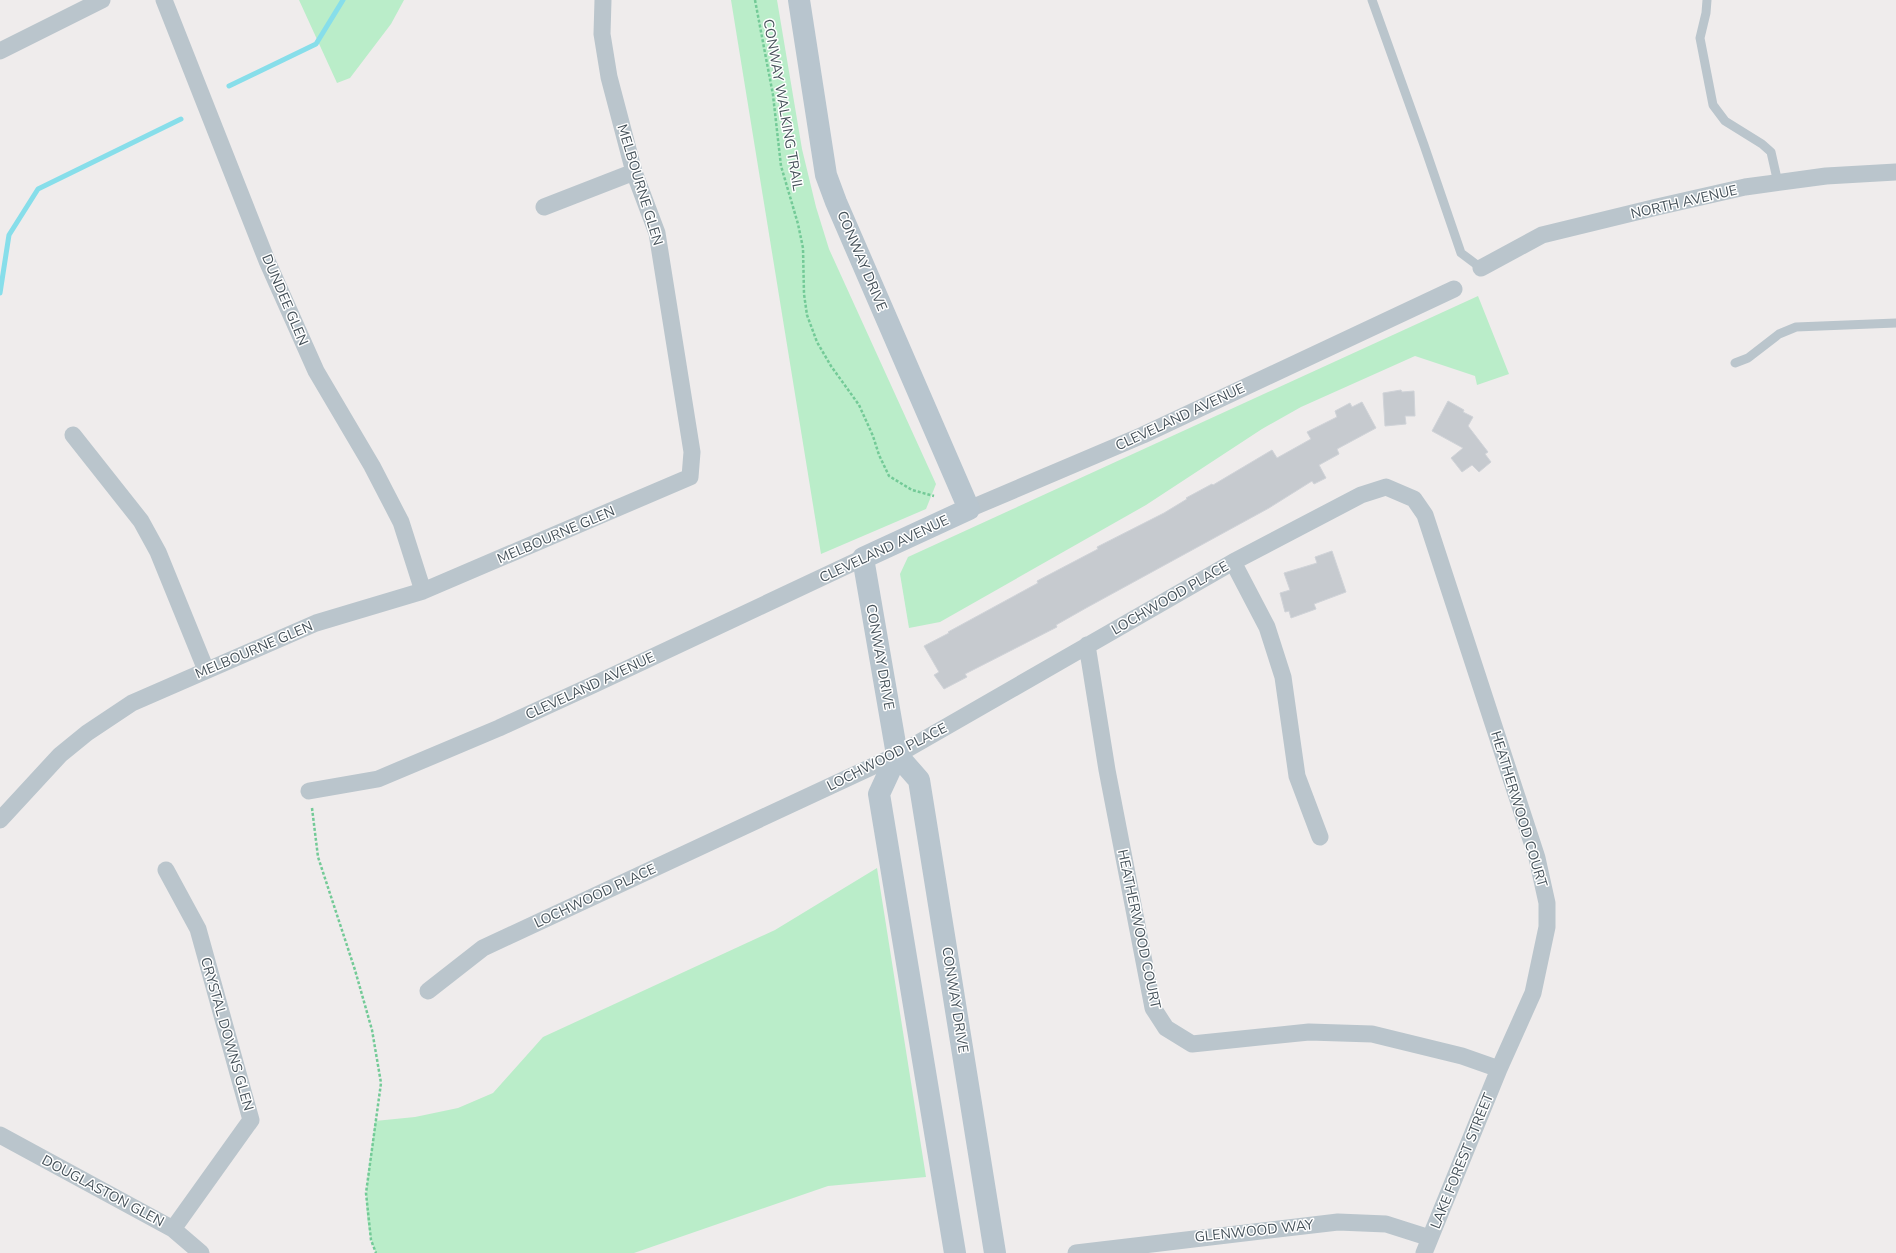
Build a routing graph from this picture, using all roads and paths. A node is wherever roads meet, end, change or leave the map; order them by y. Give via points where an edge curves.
1 (102, 0) edge
2 (164, 0) edge
3 (603, 0) edge
4 (756, 0) edge
5 (799, 0) edge
6 (1372, 0) edge
7 (1706, 0) edge
8 (0, 51) edge
9 (634, 172) junction
10 (1896, 172) edge
11 (1778, 183) junction
12 (544, 207) dead end
13 (1481, 268) joint
14 (1454, 289) dead end
15 (1896, 323) edge
16 (1735, 363) dead end
17 (74, 435) dead end
18 (1361, 495) joint
19 (934, 496) dead end
20 (969, 509) junction
21 (863, 558) junction
22 (1233, 562) junction
23 (423, 591) junction
24 (1087, 645) junction
25 (206, 670) junction
26 (897, 755) junction
27 (309, 791) joint
28 (0, 820) edge
29 (1320, 837) dead end
30 (166, 870) dead end
31 (428, 991) dead end
32 (1499, 1069) junction
33 (2, 1142) edge
34 (173, 1229) junction
35 (1427, 1246) edge
36 (202, 1253) edge
37 (376, 1253) edge
38 (955, 1253) edge
39 (995, 1253) edge
40 (1076, 1253) edge

1 - 8 street
2 - 23 street, DUNDEE GLEN via 267,261 316,371 372,466 401,522
3 - 9 street, MELBOURNE GLEN via 602,34 608,70
4 - 19 path, CONWAY WALKING TRAIL via 773,95 781,166 803,248 807,315 824,354 859,404 878,455 889,476 912,490
5 - 20 street, CONWAY DRIVE via 826,175
6 - 13 lane via 1461,253
7 - 11 lane via 1706,13 1700,38 1713,105 1725,120 1771,152
9 - 12 street
9 - 23 street, MELBOURNE GLEN via 657,233 692,452 690,477
10 - 11 street, NORTH AVENUE via 1826,176
11 - 13 street, NORTH AVENUE via 1745,188 1542,235
14 - 20 street, CLEVELAND AVENUE via 1142,435
15 - 16 lane via 1796,327 1778,334 1748,358
17 - 25 street via 141,520 158,552
18 - 22 street, LOCHWOOD PLACE
18 - 32 street, HEATHERWOOD COURT via 1386,487 1414,499 1425,515 1537,858 1547,903 1547,927 1533,993
20 - 21 street, CLEVELAND AVENUE
21 - 26 street, CONWAY DRIVE
21 - 27 street, CLEVELAND AVENUE via 575,693 378,779
22 - 24 street, LOCHWOOD PLACE
22 - 29 street via 1269,634 1283,678 1297,776
23 - 25 street, MELBOURNE GLEN via 316,624
24 - 26 street, LOCHWOOD PLACE
24 - 32 street, HEATHERWOOD COURT via 1107,770 1153,1008 1166,1028 1192,1044 1309,1032 1372,1034 1462,1056
25 - 28 street, MELBOURNE GLEN via 132,703 87,733 60,755
26 - 31 street, LOCHWOOD PLACE via 483,948
26 - 38 street via 880,794
26 - 39 street, CONWAY DRIVE via 919,780
27 - 37 path via 318,857 372,1030 381,1083 366,1193 370,1240
30 - 34 street, CRYSTAL DOWNS GLEN via 198,929 251,1120
32 - 35 street, LAKE FOREST STREET
33 - 34 street, DOUGLASTON GLEN
34 - 36 street, DOUGLASTON GLEN
35 - 40 street, GLENWOOD WAY via 1386,1224 1338,1222

